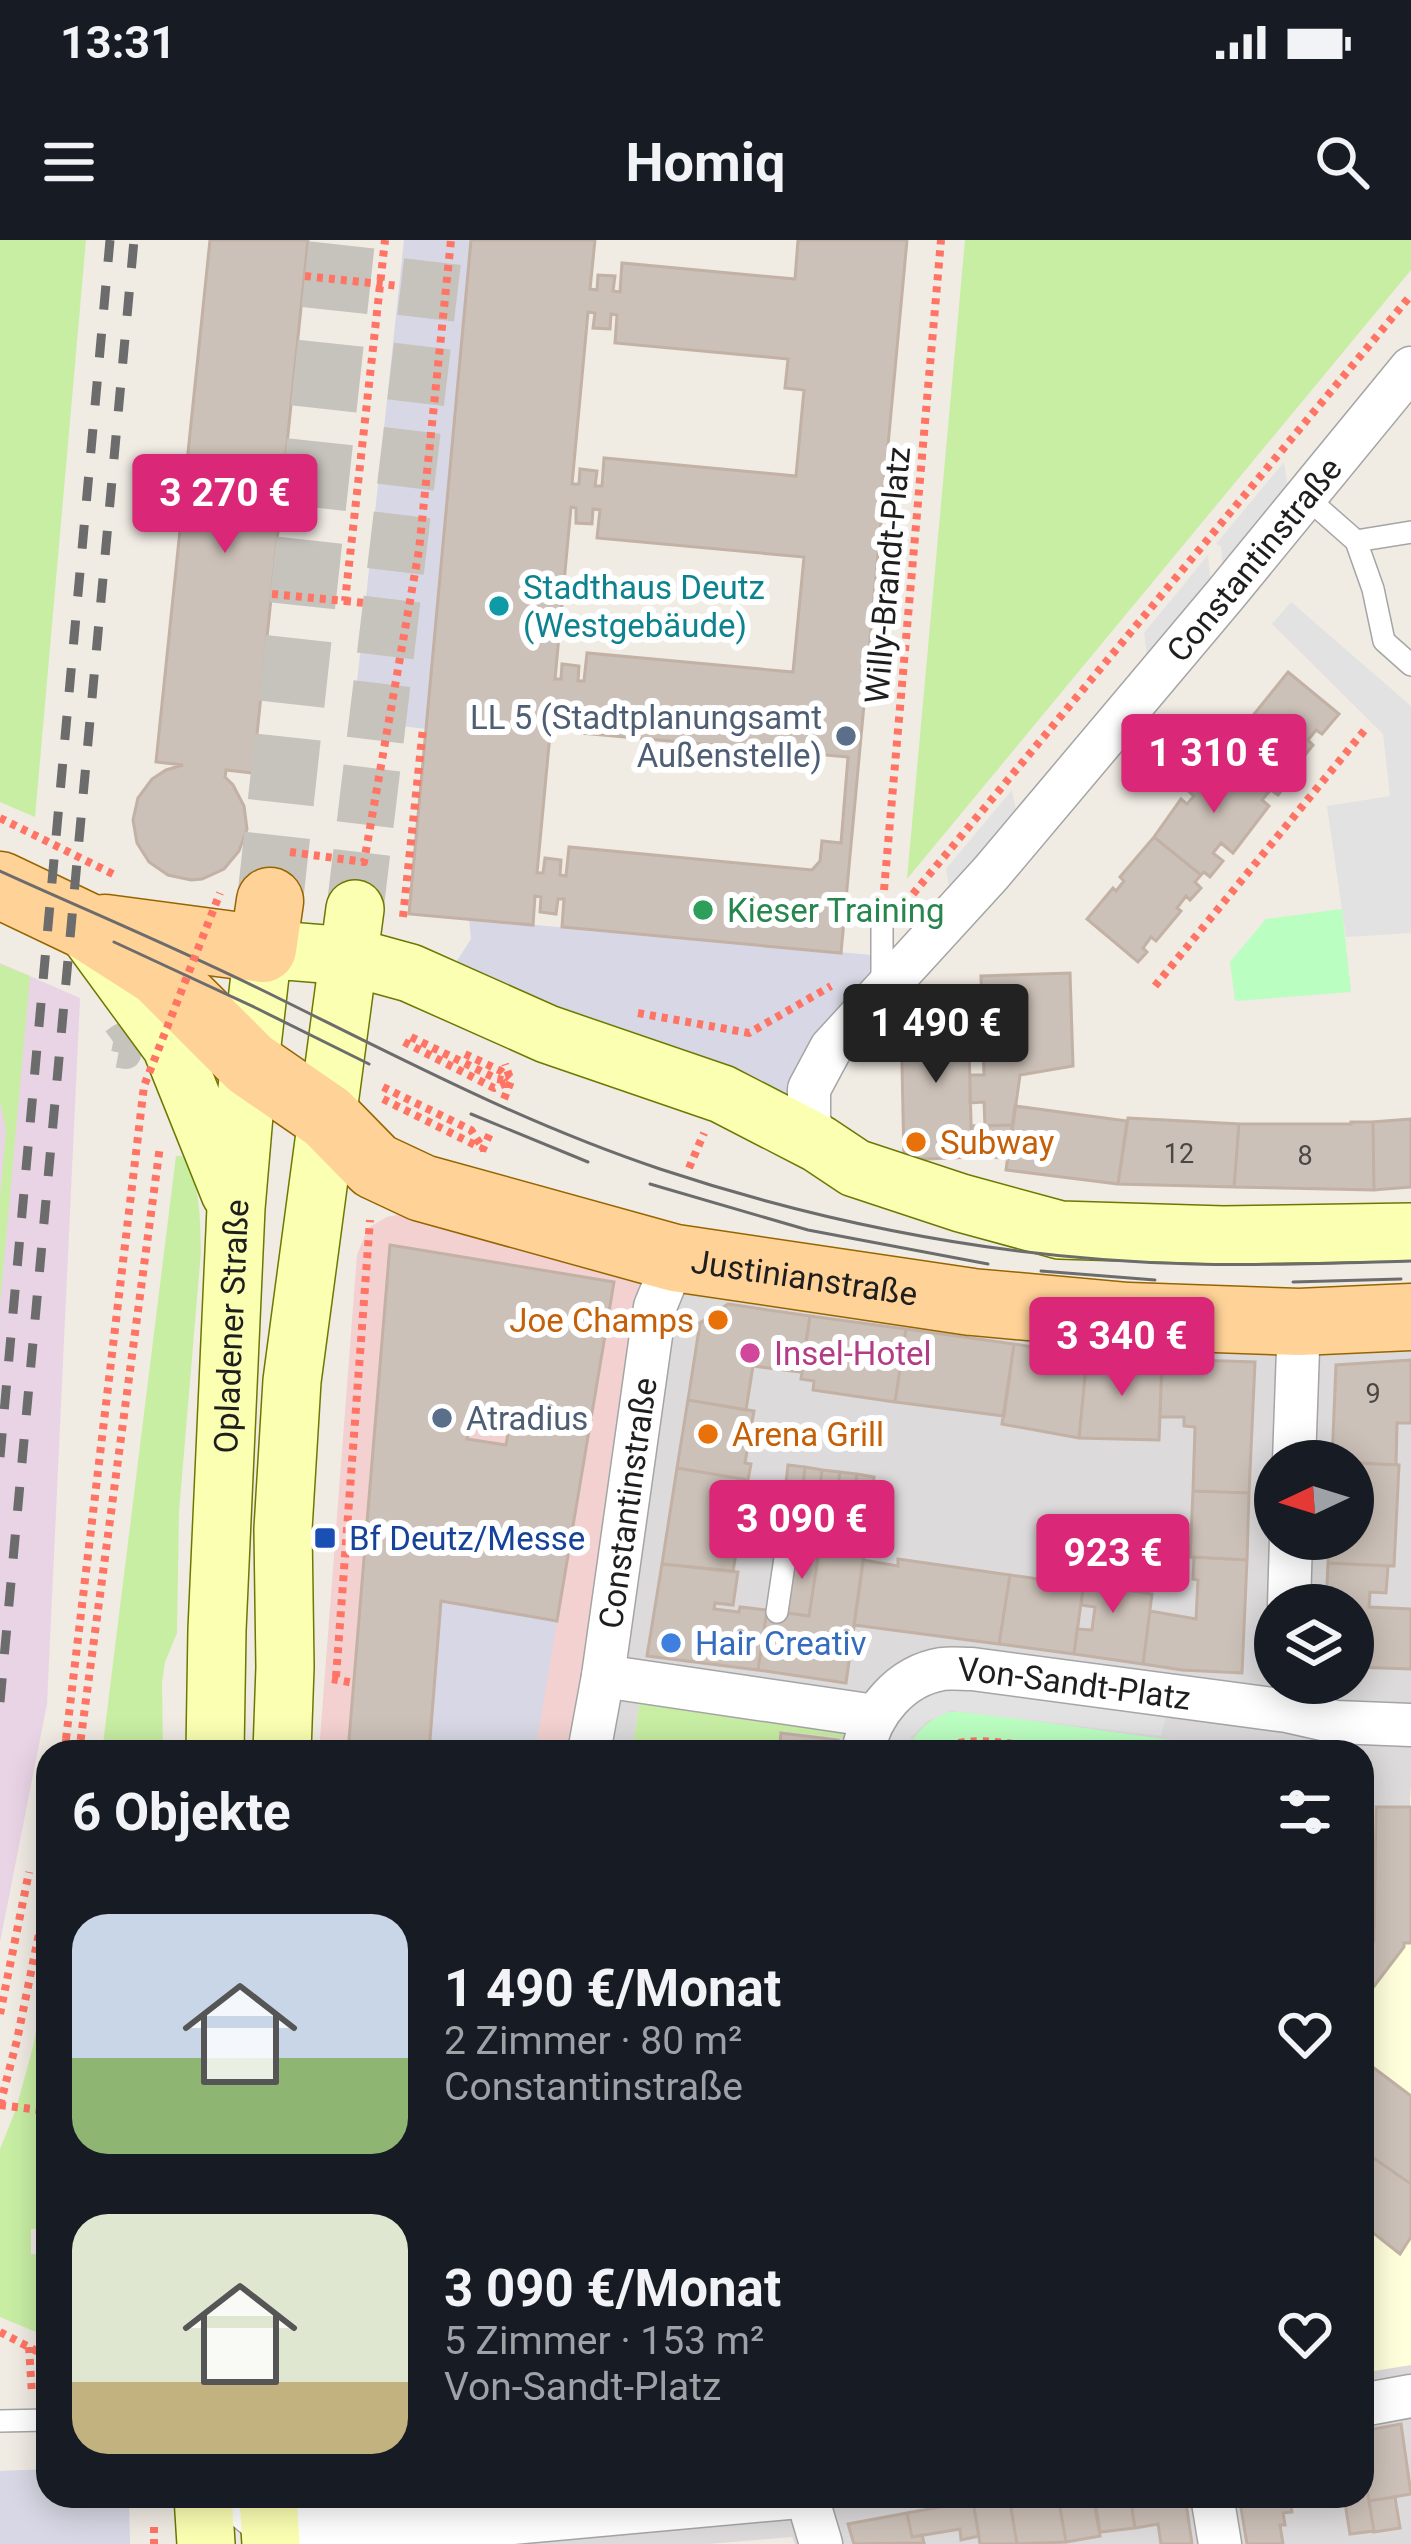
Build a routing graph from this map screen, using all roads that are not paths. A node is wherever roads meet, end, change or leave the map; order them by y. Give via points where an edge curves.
1 (1411, 368) edge
2 (1306, 497) junction
3 (1409, 531) edge
4 (1356, 541) junction
5 (1411, 665) edge
6 (0, 885) edge
7 (253, 894) junction
8 (882, 915) road end
9 (84, 925) junction
10 (369, 925) junction
11 (883, 975) junction
12 (250, 1064) junction
13 (364, 1101) junction
14 (819, 1144) junction
15 (236, 1208) junction
16 (1411, 1232) edge
17 (675, 1258) junction
18 (1411, 1317) edge
19 (1299, 1322) junction
20 (1295, 1440) edge
21 (856, 1531) dead end
22 (777, 1612) dead end
23 (603, 1676) junction
24 (1254, 1694) edge
25 (1292, 1704) edge
26 (1301, 1704) edge
27 (1411, 1725) edge
28 (215, 1730) edge
29 (869, 1734) edge
30 (253, 1740) edge
31 (282, 1740) edge
32 (592, 1740) edge
33 (1315, 1740) edge
34 (1411, 2396) edge
35 (1374, 2402) edge
36 (36, 2420) edge
37 (0, 2421) edge
38 (204, 2508) edge
39 (677, 2508) edge
40 (811, 2508) edge
41 (1214, 2508) edge
42 (262, 2516) edge
43 (206, 2544) edge
44 (820, 2544) edge
45 (1220, 2544) edge

1 - 2 street, Constantinstraße
2 - 4 lane
2 - 11 street, Constantinstraße via 991,873
3 - 4 lane
4 - 5 lane via 1384,641
6 - 9 main road
7 - 9 main road
7 - 10 main road
7 - 12 main road, Opladener Straße
8 - 11 lane
9 - 12 main road, Justinianstraße via 159,973
9 - 15 main road via 172,1046
10 - 13 main road, Opladener Straße
10 - 14 main road via 410,973 547,1034 722,1094
11 - 14 street, Constantinstraße via 808,1090
12 - 13 main road, Justinianstraße
12 - 15 main road, Opladener Straße
13 - 17 main road, Justinianstraße via 375,1166 422,1188
13 - 31 main road, Opladener Straße via 292,1381
14 - 16 main road via 884,1179 1060,1230
15 - 28 main road, Opladener Straße
17 - 19 main road, Justinianstraße via 972,1302
17 - 23 street, Constantinstraße via 655,1306
18 - 19 main road, Justinianstraße
19 - 20 street
21 - 22 lane via 790,1524
23 - 29 street, Von-Sandt-Platz via 765,1686
23 - 32 street, Constantinstraße
24 - 29 street, Von-Sandt-Platz via 939,1669 903,1684
25 - 33 street
26 - 27 street, Von-Sandt-Platz via 1336,1722
28 - 30 main road via 228,1702 241,1704
34 - 35 street
36 - 37 lane
38 - 43 main road
39 - 42 street via 447,2529
40 - 44 street
41 - 45 street

